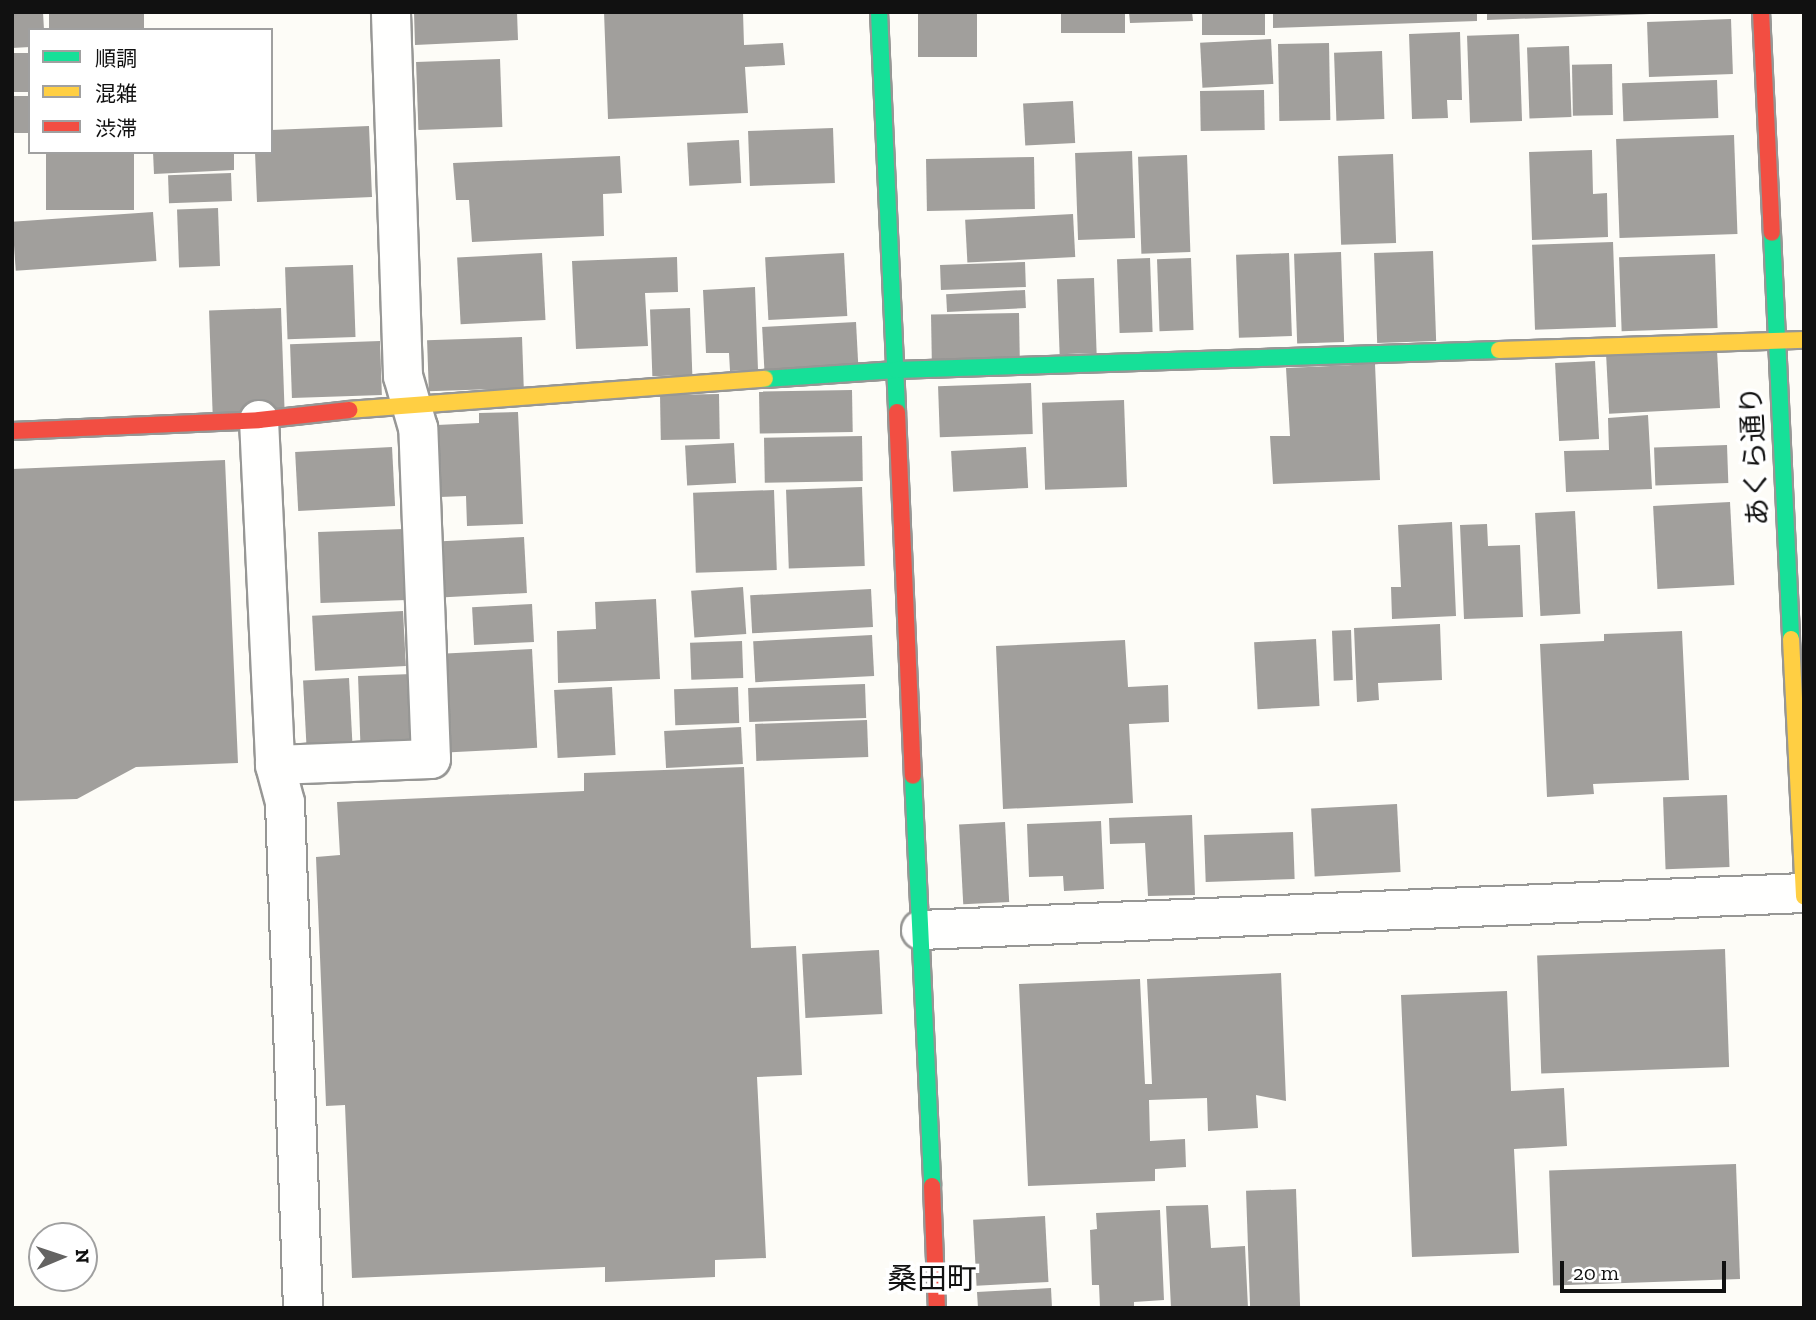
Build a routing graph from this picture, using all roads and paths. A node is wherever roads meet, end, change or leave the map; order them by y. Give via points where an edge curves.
1 (391, 12) edge
2 (879, 12) edge
3 (1761, 12) edge
4 (1804, 340) edge
5 (1776, 341) junction
6 (896, 370) junction
7 (409, 404) junction
8 (259, 419) junction
9 (12, 431) edge
10 (275, 765) junction
11 (1804, 895) edge
12 (921, 930) junction
13 (303, 1308) edge
14 (937, 1308) edge

1 - 7 street via 403,376
2 - 6 street
3 - 5 street, あくら通り
4 - 5 street
5 - 6 street
5 - 11 street, あくら通り
6 - 7 street
6 - 12 street
7 - 8 street
7 - 10 street via 418,428 430,758
8 - 9 street
8 - 10 street
10 - 13 street via 285,803
11 - 12 street
12 - 14 street

